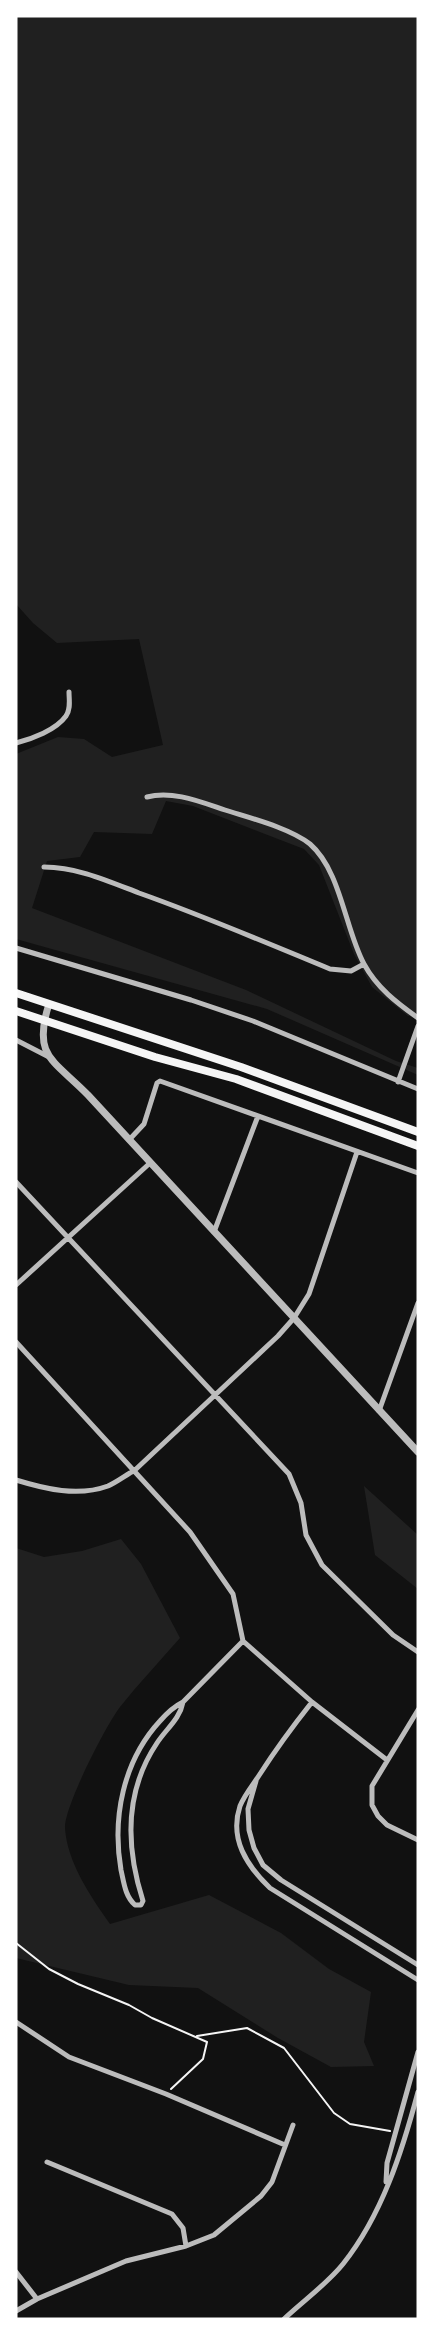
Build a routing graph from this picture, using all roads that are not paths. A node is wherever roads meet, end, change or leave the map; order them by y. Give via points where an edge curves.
1 (69, 692) dead end
2 (16, 742) edge
3 (147, 797) dead end
4 (44, 867) dead end
5 (16, 948) edge
6 (364, 964) junction
7 (16, 993) edge
8 (49, 1004) junction
9 (16, 1011) edge
10 (418, 1018) edge
11 (44, 1021) junction
12 (418, 1026) edge
13 (16, 1040) edge
14 (50, 1057) junction
15 (398, 1082) junction
16 (418, 1089) edge
17 (258, 1116) junction
18 (418, 1132) edge
19 (129, 1140) junction
20 (418, 1146) edge
21 (357, 1152) junction
22 (150, 1163) junction
23 (418, 1173) edge
24 (16, 1182) edge
25 (214, 1233) junction
26 (68, 1238) junction
27 (16, 1286) edge
28 (418, 1303) edge
29 (294, 1318) junction
30 (16, 1342) edge
31 (215, 1395) junction
32 (380, 1411) junction
33 (418, 1452) edge
34 (135, 1470) junction
35 (16, 1480) edge
36 (243, 1641) junction
37 (418, 1652) edge
38 (183, 1702) junction
39 (312, 1702) junction
40 (418, 1710) edge
41 (387, 1760) junction
42 (256, 1780) junction
43 (418, 1840) edge
44 (118, 1848) junction
45 (130, 1848) junction
46 (418, 1965) edge
47 (418, 1980) edge
48 (16, 2022) edge
49 (418, 2052) edge
50 (418, 2092) edge
51 (293, 2126) dead end
52 (285, 2145) junction
53 (47, 2162) dead end
54 (386, 2187) junction
55 (186, 2246) junction
56 (16, 2272) edge
57 (37, 2299) junction
58 (16, 2311) edge
59 (284, 2319) edge

1 - 2 street via 70,706 66,716 52,728
3 - 6 street via 167,794 208,805 284,831 308,843 320,854 329,870
4 - 6 street via 69,868 94,876 330,969 351,971
5 - 15 street via 253,1021
6 - 10 street via 387,995
7 - 8 main road
8 - 11 street
8 - 18 main road via 241,1067
9 - 11 main road
11 - 14 street via 42,1039
11 - 20 main road via 236,1080
12 - 15 street
13 - 14 street
14 - 19 street
15 - 16 street
17 - 19 street via 160,1081 144,1124
17 - 21 street
17 - 25 street
19 - 22 street
21 - 23 street
21 - 29 street via 309,1294
22 - 25 street
22 - 26 street
24 - 26 street
25 - 29 street
26 - 27 street
26 - 31 street
28 - 32 street
29 - 31 street
29 - 32 street
30 - 34 street
31 - 34 street
31 - 37 street via 289,1474 301,1503 306,1535 322,1565 393,1635
32 - 33 street
34 - 35 street via 108,1486 76,1492 42,1488
34 - 36 street via 190,1532 233,1594
36 - 38 street
36 - 39 street
38 - 44 street via 174,1706 153,1728 130,1768 119,1814
38 - 45 street via 181,1712 156,1744 138,1783 132,1805
39 - 41 street
39 - 42 street via 281,1740
40 - 41 street
41 - 43 street via 372,1786 372,1805 387,1825
42 - 46 street via 248,1809 249,1830 263,1865 281,1880
42 - 47 street via 240,1807 237,1826 241,1851 252,1871 270,1888
44 - 45 street
44 - 45 street via 126,1893 135,1905 141,1905 143,1901
48 - 52 street via 69,2057
49 - 54 street via 387,2163
50 - 54 street
51 - 52 street
52 - 55 street via 272,2182 261,2196 214,2235
53 - 55 street via 172,2214 183,2228
54 - 59 street via 366,2233 342,2266
55 - 57 street via 126,2261
56 - 57 street
57 - 58 street

